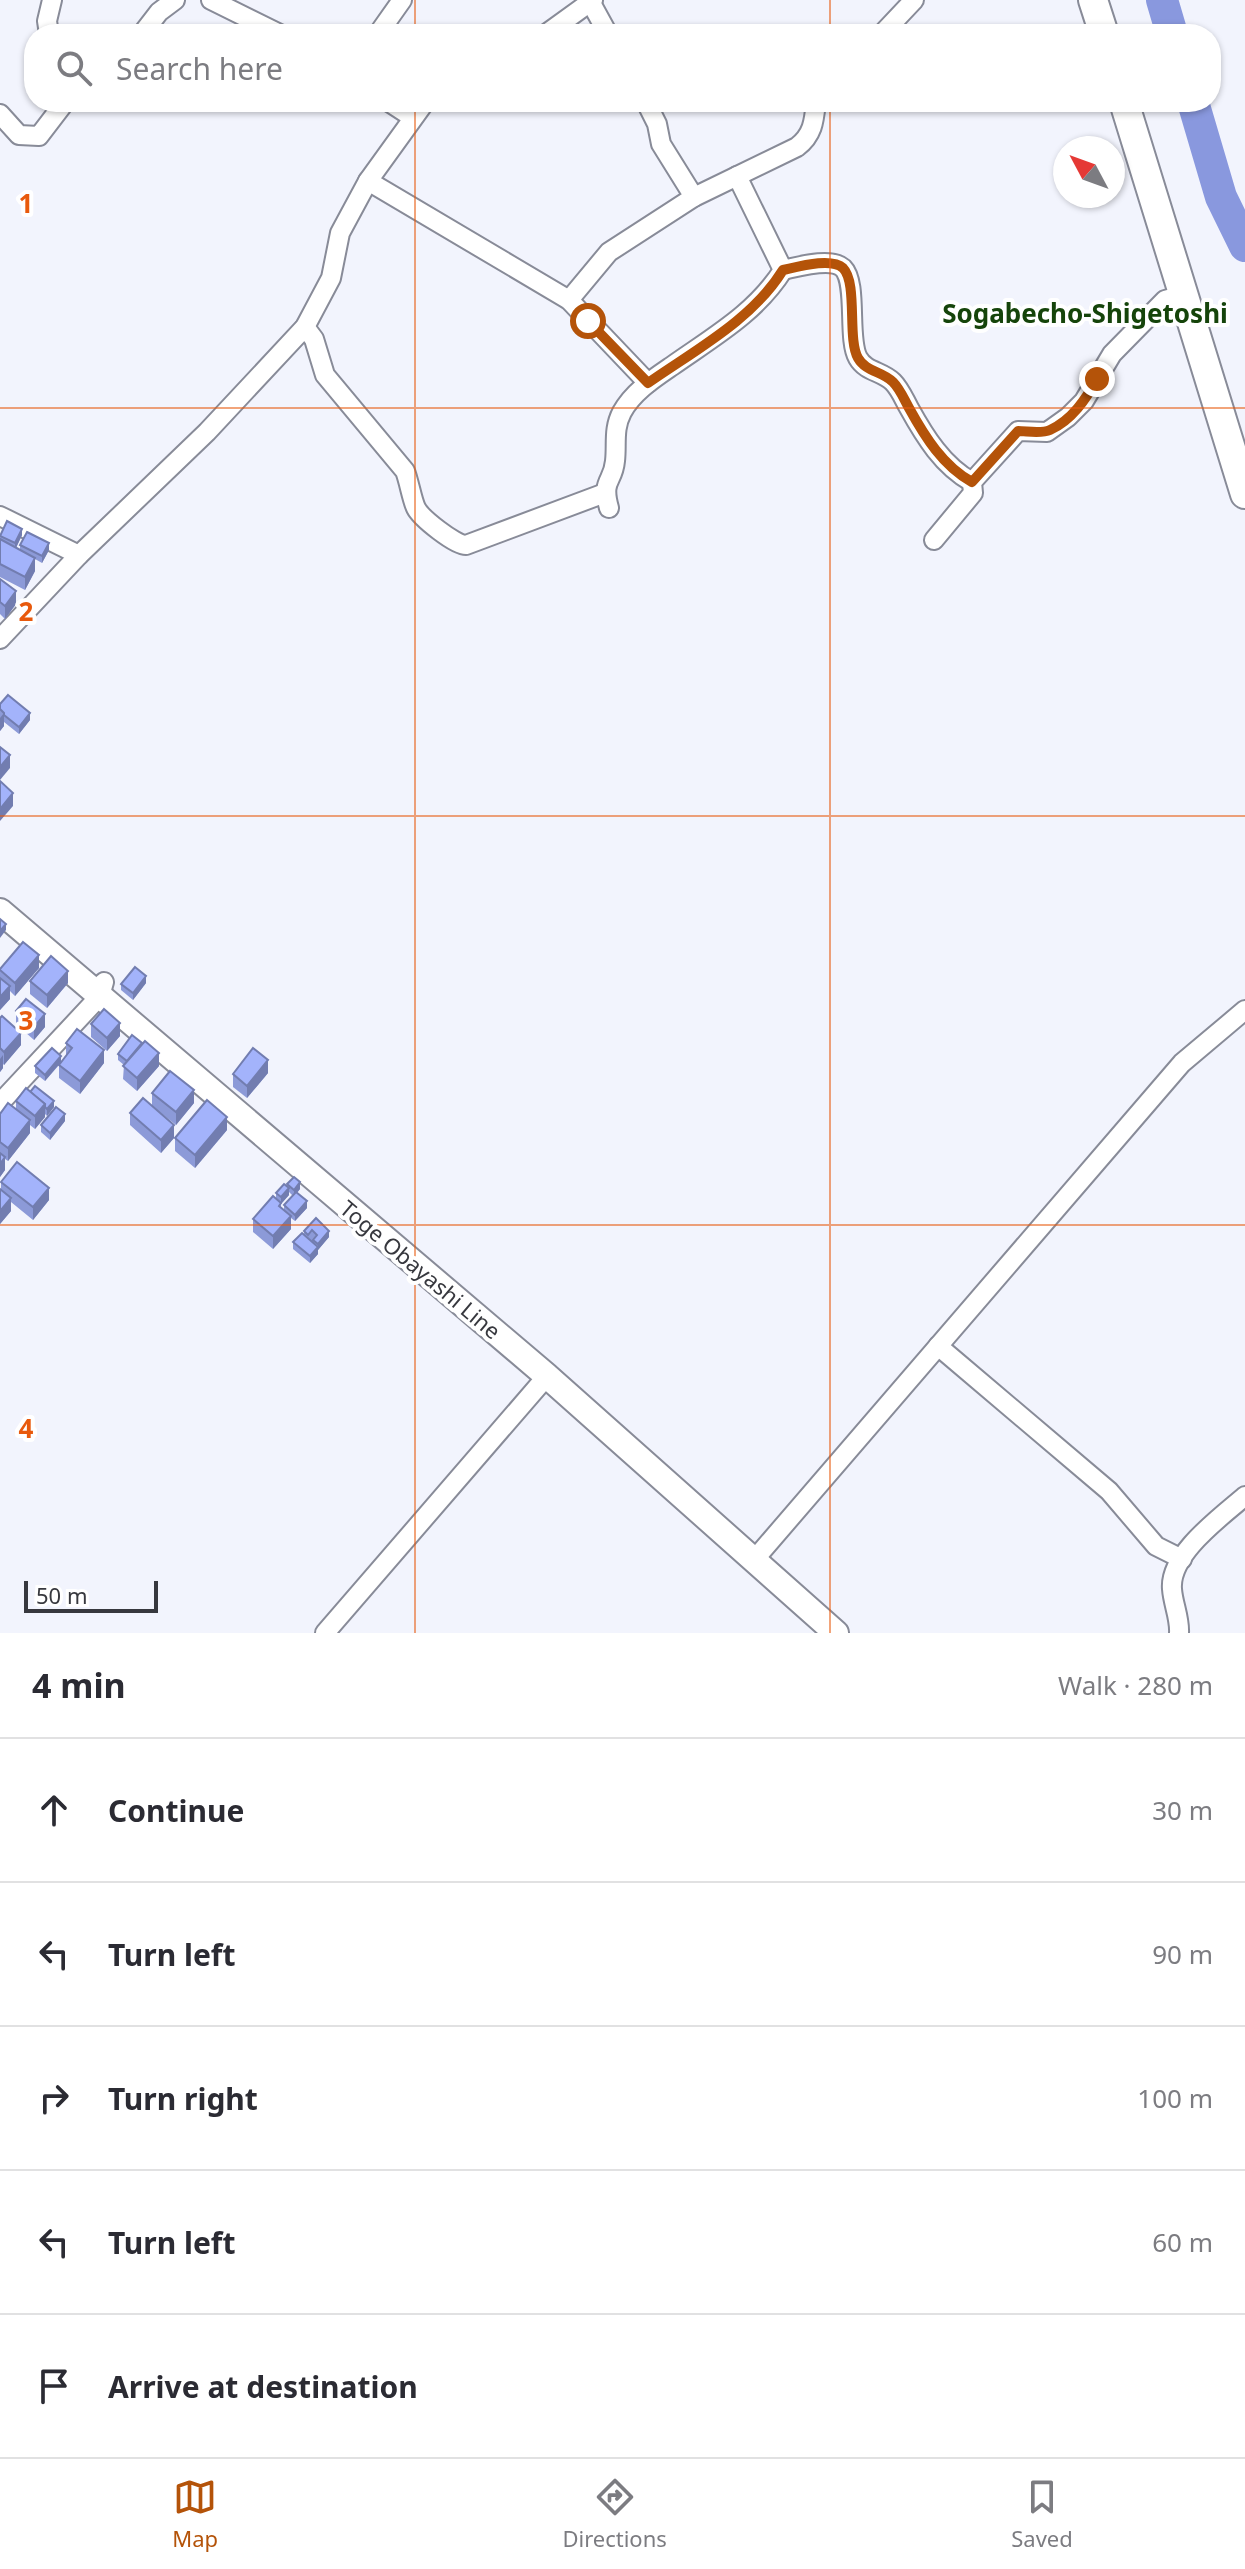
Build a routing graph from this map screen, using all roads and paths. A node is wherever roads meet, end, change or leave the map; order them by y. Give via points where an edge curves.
1 (52, 0) edge
2 (175, 0) edge
3 (211, 0) edge
4 (402, 0) edge
5 (914, 0) edge
6 (1093, 0) edge
7 (592, 1) edge
8 (47, 24) edge
9 (150, 24) edge
10 (260, 24) edge
11 (385, 24) edge
12 (560, 24) edge
13 (603, 24) edge
14 (891, 24) edge
15 (1101, 24) edge
16 (57, 112) edge
17 (404, 112) edge
18 (416, 112) edge
19 (651, 112) edge
20 (815, 112) edge
21 (1127, 112) edge
22 (0, 114) edge
23 (412, 117) junction
24 (737, 176) junction
25 (368, 181) junction
26 (694, 197) junction
27 (783, 270) junction
28 (1183, 295) junction
29 (569, 300) junction
30 (305, 327) junction
31 (648, 383) junction
32 (972, 482) junction
33 (1245, 494) edge
34 (0, 516) edge
35 (934, 540) dead end
36 (79, 555) junction
37 (0, 639) edge
38 (0, 911) edge
39 (102, 989) junction
40 (1245, 1010) edge
41 (0, 1103) edge
42 (938, 1346) junction
43 (547, 1376) junction
44 (1245, 1496) edge
45 (1182, 1559) junction
46 (754, 1560) junction
47 (325, 1633) edge
48 (836, 1633) edge
49 (1179, 1633) edge

1 - 8 street
2 - 9 street
3 - 10 street
4 - 11 street
5 - 14 street
6 - 15 highway
7 - 12 street
7 - 13 street
16 - 22 street via 39,136 19,135
17 - 23 street
18 - 23 street
19 - 26 street via 661,144
20 - 24 street via 808,139
21 - 28 highway
23 - 25 street
24 - 26 street
24 - 27 street
25 - 29 street
25 - 30 street via 340,233 331,278
26 - 29 street via 609,252
27 - 31 street via 749,312
27 - 32 street via 817,263 845,270 857,357 897,386 938,454
28 - 32 street via 1165,300 1112,354 1068,417 1047,432 1018,431
28 - 33 highway
29 - 31 street
30 - 31 street via 325,375 405,471 416,508 455,543 466,545 607,500 605,485 615,464 614,436 621,414
30 - 36 street via 207,432
32 - 35 street via 973,493
34 - 36 street
36 - 37 street
38 - 39 main road, Toge Obayashi Line
39 - 41 street
39 - 43 main road, Toge Obayashi Line
40 - 42 street via 1182,1063
42 - 45 street via 1109,1491 1156,1546
42 - 46 street
43 - 46 main road, Toge Obayashi Line
43 - 47 street
44 - 45 street via 1191,1544
45 - 49 street via 1172,1586
46 - 48 main road, Toge Obayashi Line

